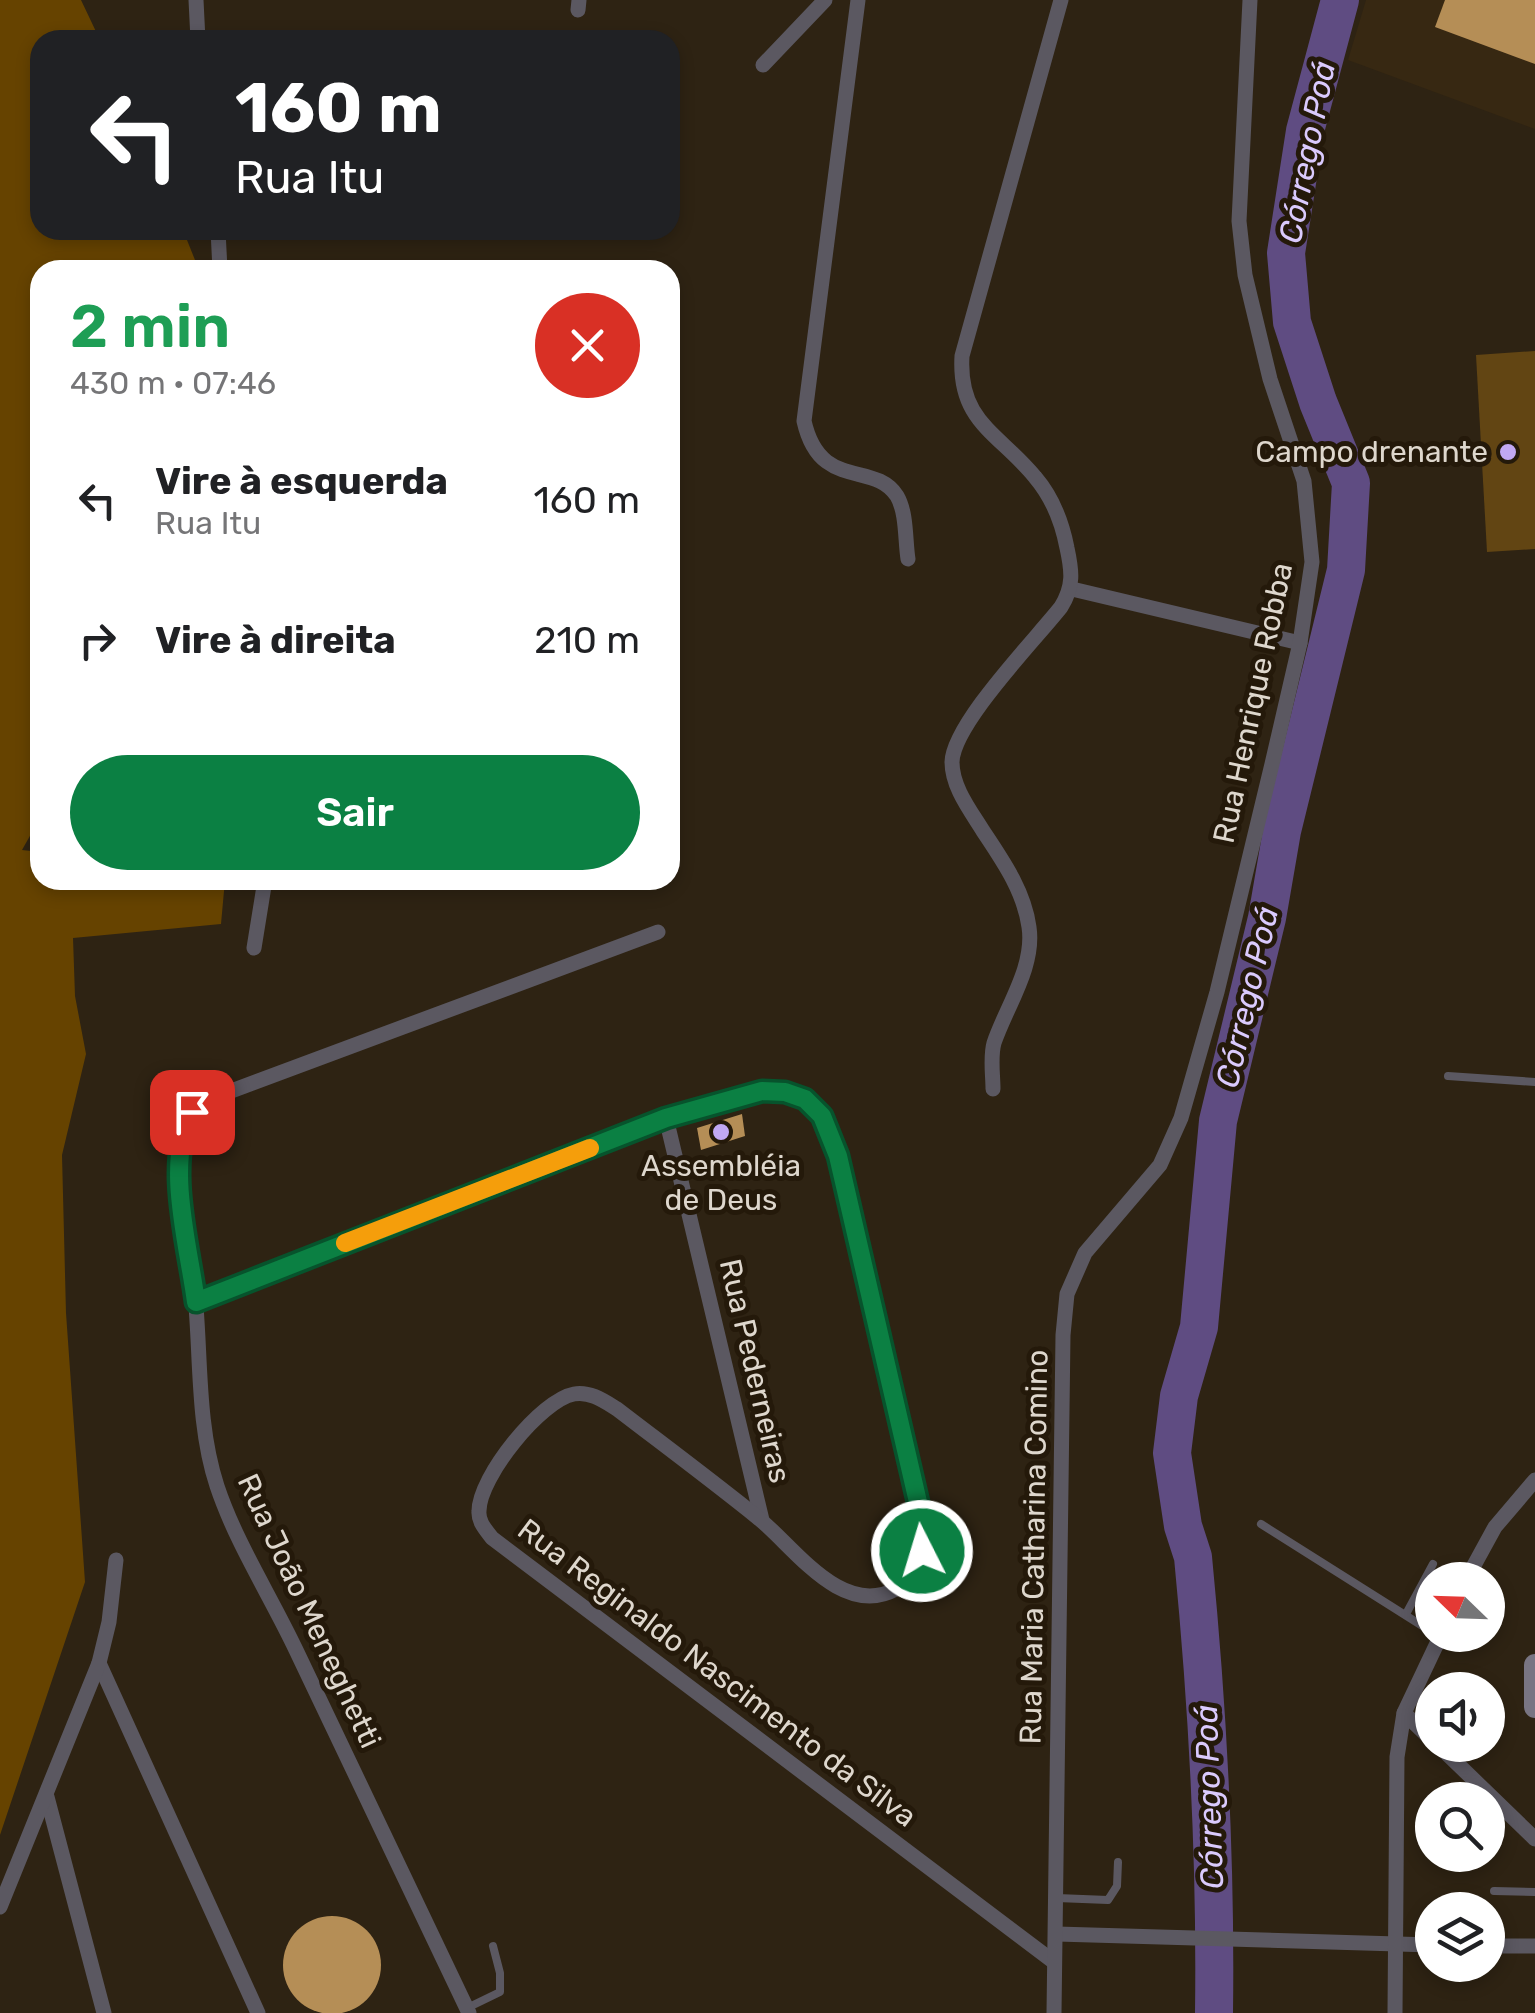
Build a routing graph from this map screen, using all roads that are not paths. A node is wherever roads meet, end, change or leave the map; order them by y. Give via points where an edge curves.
1 (196, 0) edge
2 (825, 0) edge
3 (858, 0) edge
4 (1060, 0) edge
5 (1250, 0) edge
6 (198, 30) edge
7 (764, 65) dead end
8 (908, 559) dead end
9 (1072, 589) junction
10 (1300, 642) junction
11 (263, 890) edge
12 (658, 932) dead end
13 (254, 948) dead end
14 (1448, 1076) dead end
15 (1535, 1082) edge
16 (992, 1089) dead end
17 (666, 1118) junction
18 (1181, 1118) joint
19 (196, 1302) junction
20 (1535, 1480) edge
21 (762, 1520) junction
22 (1261, 1524) dead end
23 (116, 1560) dead end
24 (1476, 1562) edge
25 (1415, 1597) edge
26 (1406, 1614) junction
27 (1415, 1620) edge
28 (1430, 1652) edge
29 (99, 1663) junction
30 (1535, 1665) edge
31 (1535, 1707) edge
32 (1404, 1713) junction
33 (1415, 1724) edge
34 (1456, 1762) edge
35 (47, 1797) junction
36 (1535, 1839) edge
37 (1118, 1862) dead end
38 (1494, 1891) dead end
39 (1535, 1892) edge
40 (1057, 1898) junction
41 (0, 1907) edge
42 (1057, 1934) junction
43 (1396, 1945) junction
44 (493, 1946) dead end
45 (1415, 1946) edge
46 (1505, 1946) edge
47 (1535, 1946) edge
48 (1054, 1962) junction
49 (468, 2010) edge
50 (104, 2013) edge
51 (258, 2013) edge
52 (1054, 2013) edge
53 (1395, 2013) edge

1 - 6 street
2 - 7 street
3 - 8 street via 804,421 818,456 895,494
4 - 9 street via 960,383 970,406 1052,502
5 - 10 street, Rua Henrique Robba via 1239,222 1270,378 1304,481 1310,522 1312,562
9 - 10 street
9 - 16 street via 969,720 952,764 960,793 1010,872 1030,931 1026,961 993,1048
10 - 18 street, Rua Henrique Robba
11 - 13 street
12 - 19 street, Rua João Meneghetti via 226,1093 192,1112 179,1149
14 - 15 lane
17 - 19 street
17 - 21 street, Rua Pederneiras
17 - 21 street, Rua Reginaldo Nascimento da Silva via 762,1091 805,1099 822,1116 861,1250 921,1515 922,1551 916,1571 900,1587 881,1596 860,1595 806,1566
18 - 40 street, Rua Maria Catharina Comino via 1160,1165 1084,1252 1067,1294
19 - 49 street, Rua João Meneghetti via 217,1485
20 - 24 street
21 - 48 street, Rua Reginaldo Nascimento da Silva via 617,1409 576,1393 558,1400 512,1442 478,1511 492,1538
22 - 26 lane
23 - 29 street
25 - 26 lane
26 - 27 lane
28 - 32 street
29 - 35 street
29 - 51 street
30 - 31 main road
32 - 33 street
32 - 43 street via 1397,1757
34 - 36 street
35 - 41 street
35 - 50 street
37 - 40 lane via 1117,1886 1108,1900
38 - 39 lane
40 - 42 street, Rua Maria Catharina Comino
42 - 43 street
42 - 48 street, Rua Maria Catharina Comino
43 - 45 street
43 - 53 street
44 - 49 lane via 500,1992
46 - 47 street
48 - 52 street, Rua Maria Catharina Comino

